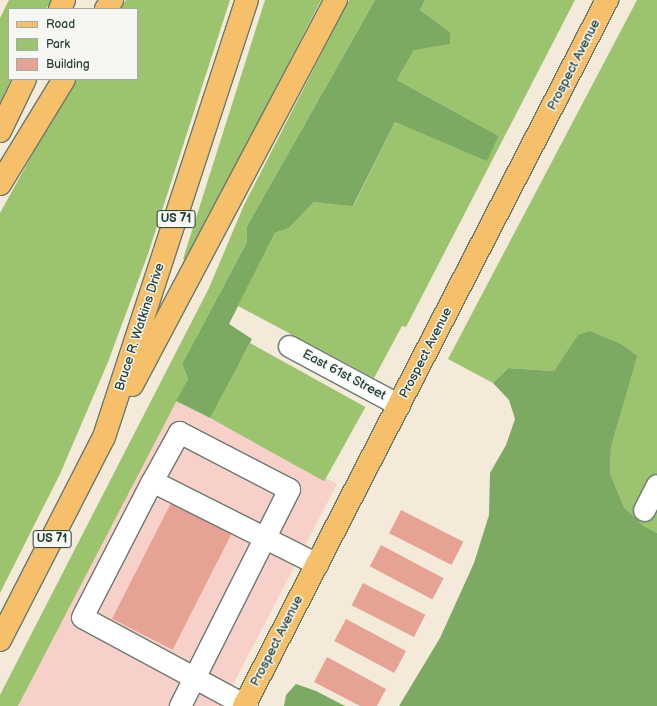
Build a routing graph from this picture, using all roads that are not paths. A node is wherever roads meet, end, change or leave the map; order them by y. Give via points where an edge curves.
1 (247, 0) edge
2 (336, 0) edge
3 (607, 0) edge
4 (25, 80) edge
5 (63, 80) edge
6 (0, 131) edge
7 (0, 184) edge
8 (289, 346) dead end
9 (399, 405) junction
10 (104, 437) junction
11 (152, 480) junction
12 (657, 485) edge
13 (644, 510) dead end
14 (265, 537) junction
15 (317, 564) junction
16 (0, 640) edge
17 (194, 678) junction
18 (180, 706) edge
19 (245, 706) edge

1 - 10 main road, Bruce R. Watkins Drive / US 71
2 - 10 main road
3 - 9 main road, Prospect Avenue
4 - 6 main road
5 - 7 main road
8 - 9 street, East 61st Street
9 - 15 main road, Prospect Avenue
10 - 16 main road, Bruce R. Watkins Drive / US 71
11 - 14 street
11 - 14 street via 179,432 289,489
11 - 17 street via 82,617
12 - 13 street
14 - 15 street
14 - 17 street
15 - 19 main road, Prospect Avenue
17 - 18 street
17 - 19 street

